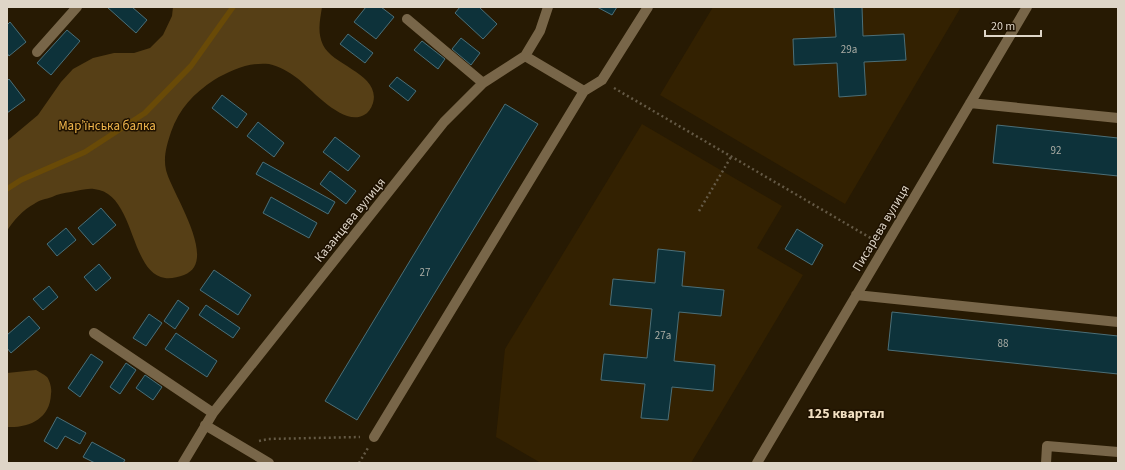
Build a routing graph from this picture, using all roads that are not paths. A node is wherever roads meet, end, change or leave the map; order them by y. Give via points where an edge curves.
1 (77, 7) edge
2 (548, 7) edge
3 (648, 7) edge
4 (1027, 7) edge
5 (407, 19) dead end
6 (37, 52) dead end
7 (525, 56) junction
8 (483, 83) junction
9 (584, 91) junction
10 (970, 103) junction
11 (1118, 118) edge
12 (856, 295) junction
13 (1118, 322) edge
14 (94, 333) dead end
15 (213, 413) junction
16 (205, 425) junction
17 (374, 437) road end
18 (1118, 452) edge
19 (183, 463) edge
20 (269, 463) edge
21 (757, 463) edge
22 (1046, 463) edge

1 - 6 street
2 - 7 street, Казанцева вулиця via 540,31
3 - 9 street via 602,80
4 - 10 street, Писарева вулиця
5 - 8 street
7 - 8 street, Казанцева вулиця
7 - 9 street
8 - 15 street, Казанцева вулиця via 444,122
9 - 17 street
10 - 11 street
10 - 12 street, Писарева вулиця
12 - 13 street
12 - 21 street, Писарева вулиця
14 - 15 street
15 - 16 street, Казанцева вулиця
16 - 19 street, Казанцева вулиця
16 - 20 street
18 - 22 street via 1048,446

